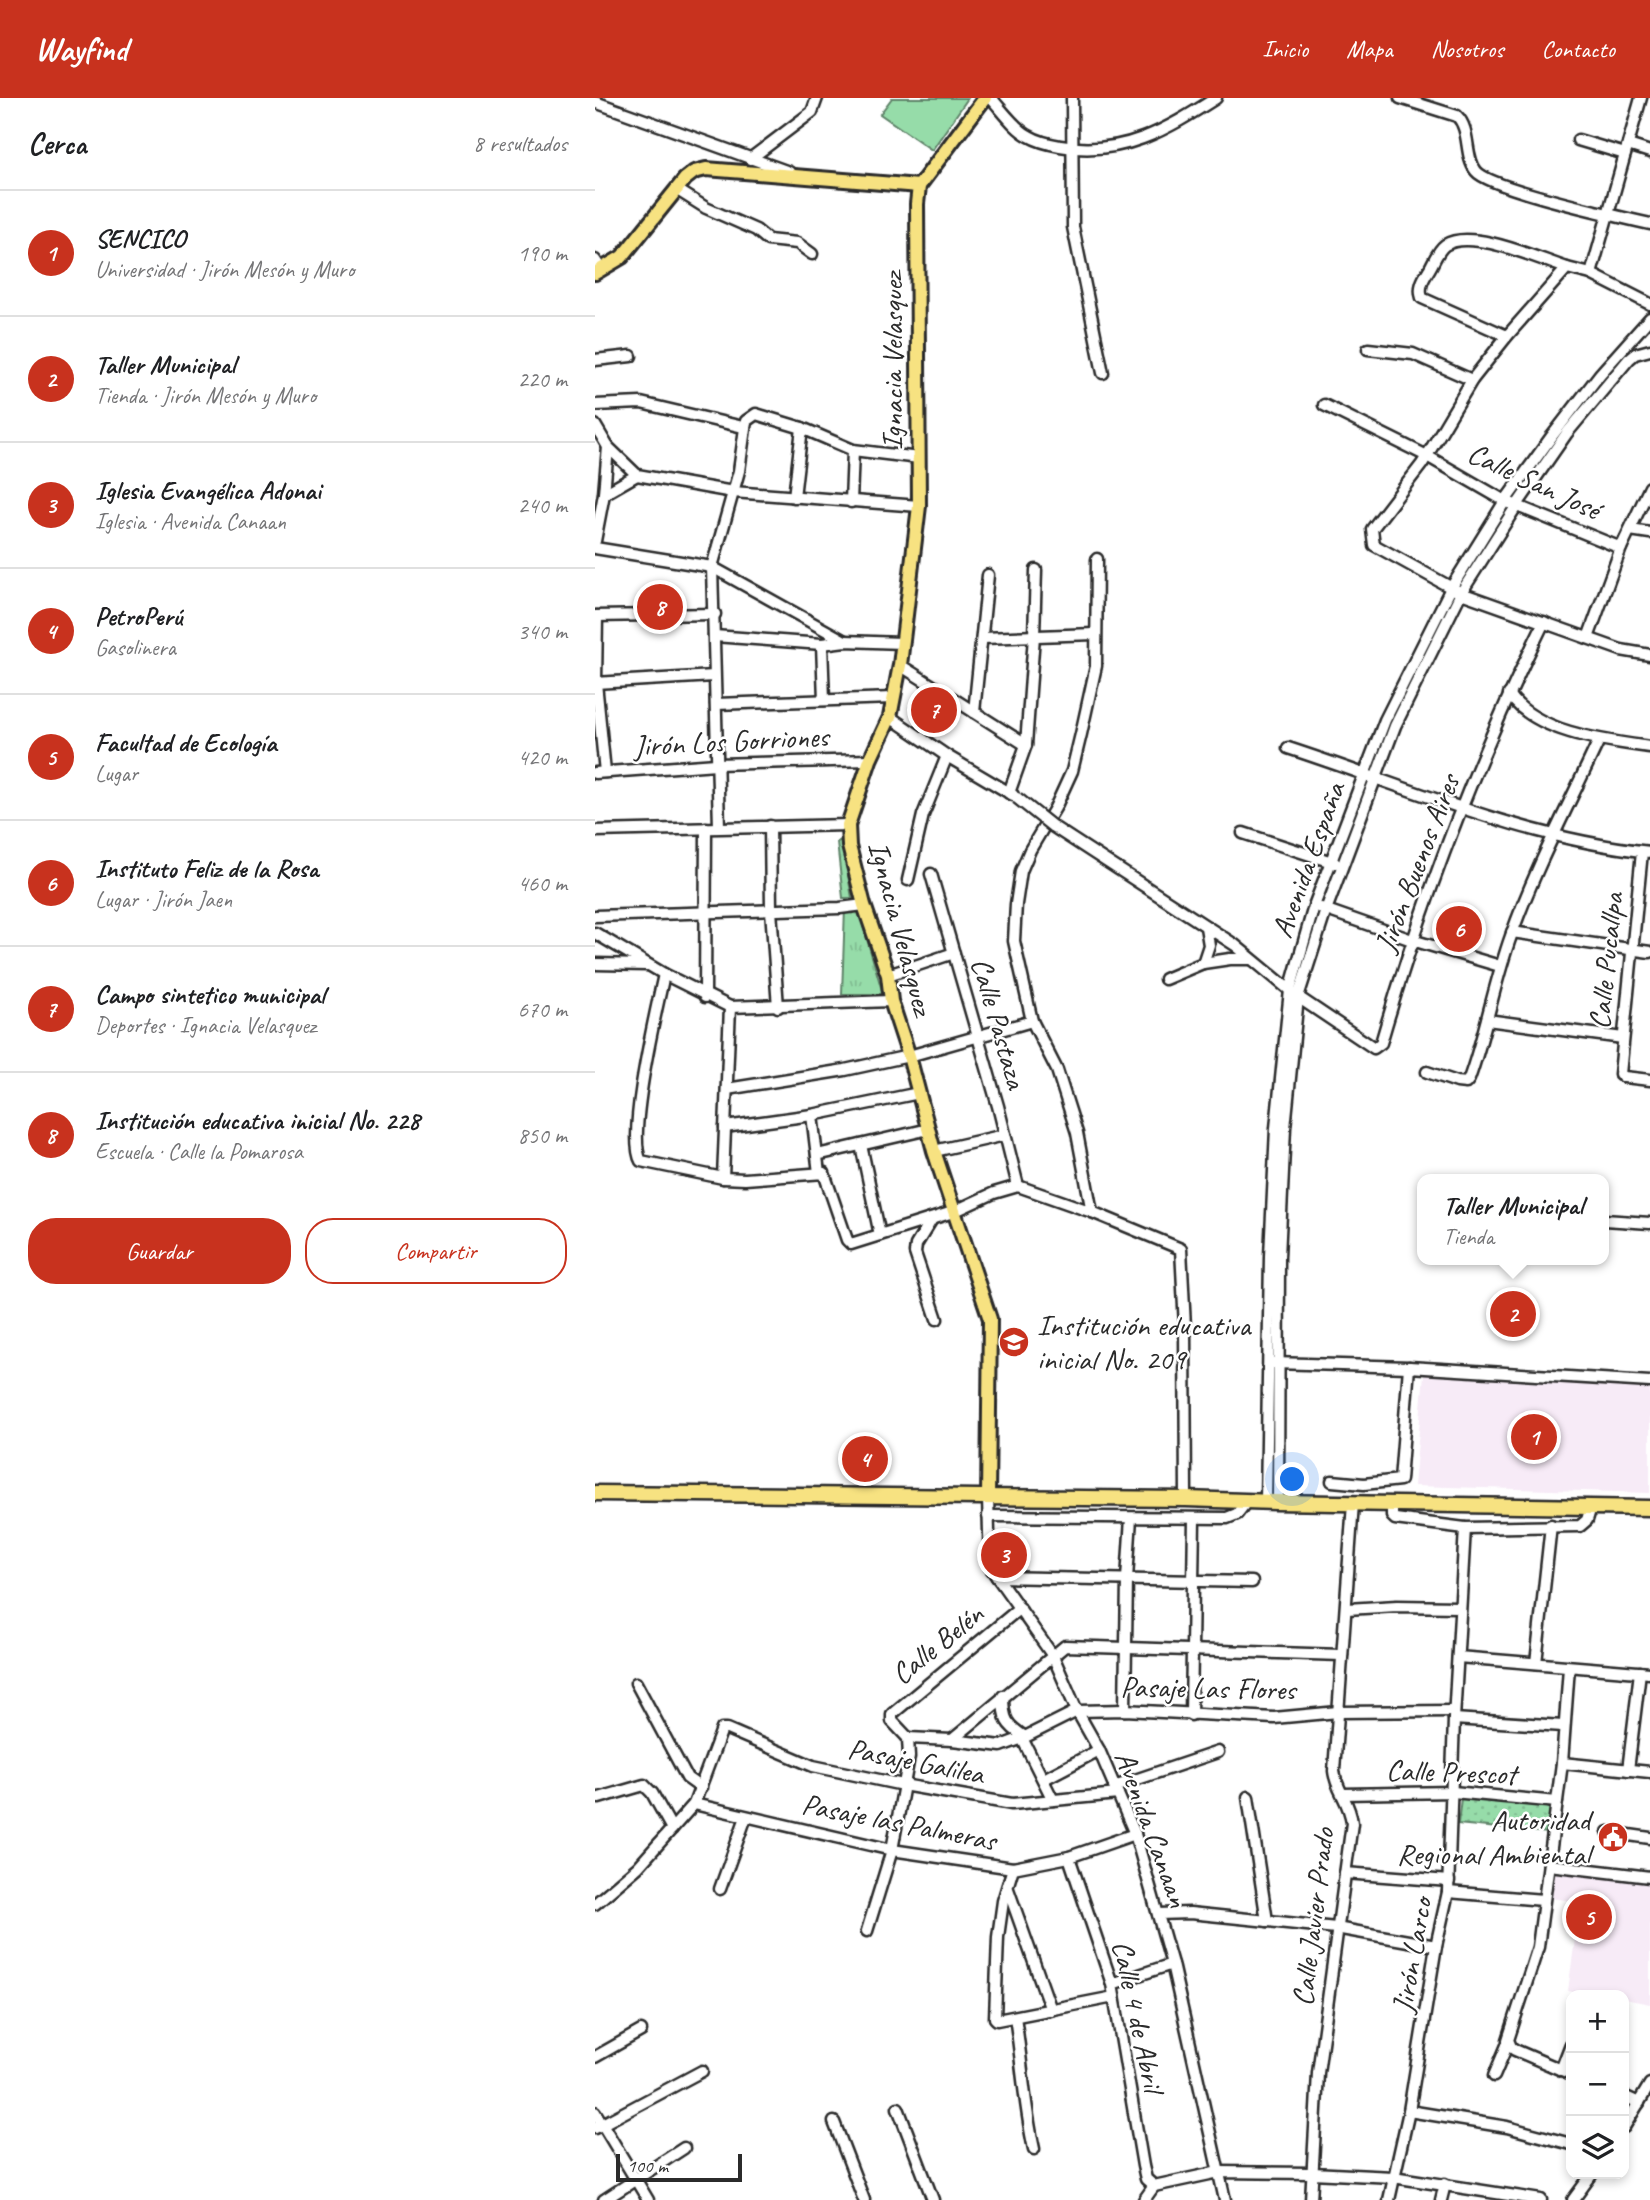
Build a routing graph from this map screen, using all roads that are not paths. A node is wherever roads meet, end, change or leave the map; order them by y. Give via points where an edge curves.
1 (817, 98) edge
2 (985, 98) edge
3 (991, 98) edge
4 (1072, 98) edge
5 (1216, 98) edge
6 (1400, 98) edge
7 (1641, 98) edge
8 (595, 102) edge
9 (1577, 140) dead end
10 (1072, 148) junction
11 (1626, 150) junction
12 (1650, 152) edge
13 (750, 159) junction
14 (798, 175) junction
15 (919, 186) junction
16 (676, 189) junction
17 (1608, 214) junction
18 (1650, 224) edge
19 (812, 254) dead end
20 (597, 268) edge
21 (1567, 268) junction
22 (1591, 274) junction
23 (1650, 304) edge
24 (1650, 317) edge
25 (1507, 336) junction
26 (1368, 349) dead end
27 (1650, 350) edge
28 (631, 356) dead end
29 (595, 360) edge
30 (1103, 373) dead end
31 (1472, 380) junction
32 (595, 405) edge
33 (1324, 405) dead end
34 (1567, 424) junction
35 (595, 425) edge
36 (743, 427) junction
37 (802, 428) junction
38 (608, 447) junction
39 (853, 450) junction
40 (1427, 456) junction
41 (919, 458) junction
42 (637, 475) junction
43 (1650, 486) edge
44 (733, 492) junction
45 (604, 494) junction
46 (794, 497) junction
47 (1505, 501) junction
48 (851, 502) junction
49 (1517, 505) junction
50 (919, 506) junction
51 (1630, 530) junction
52 (1650, 533) edge
53 (595, 541) edge
54 (595, 548) edge
55 (1622, 548) junction
56 (1097, 559) dead end
57 (712, 568) junction
58 (1036, 570) dead end
59 (988, 575) dead end
60 (1456, 591) junction
61 (715, 614) junction
62 (596, 616) edge
63 (1544, 622) junction
64 (1095, 634) junction
65 (714, 636) junction
66 (1034, 636) junction
67 (982, 638) junction
68 (1588, 638) junction
69 (845, 641) junction
70 (822, 643) junction
71 (902, 643) junction
72 (1650, 655) edge
73 (900, 665) junction
74 (714, 676) junction
75 (596, 683) edge
76 (1509, 694) junction
77 (893, 698) junction
78 (824, 700) junction
79 (716, 704) junction
80 (974, 712) junction
81 (890, 717) junction
82 (1599, 740) junction
83 (1026, 745) junction
84 (1650, 747) edge
85 (1288, 748) dead end
86 (947, 756) junction
87 (870, 760) junction
88 (716, 764) junction
89 (600, 773) edge
90 (1365, 773) junction
91 (1375, 778) junction
92 (1013, 795) junction
93 (1461, 809) junction
94 (848, 825) junction
95 (770, 826) junction
96 (719, 827) junction
97 (706, 828) junction
98 (595, 831) edge
99 (1243, 833) dead end
100 (1555, 836) junction
101 (1646, 852) edge
102 (1331, 860) junction
103 (1343, 867) junction
104 (931, 874) dead end
105 (908, 880) dead end
106 (864, 905) junction
107 (1314, 906) junction
108 (771, 910) junction
109 (1326, 910) junction
110 (706, 913) junction
111 (595, 916) edge
112 (1206, 927) junction
113 (1512, 932) junction
114 (595, 933) edge
115 (1412, 940) junction
116 (1633, 950) junction
117 (1650, 952) edge
118 (954, 953) junction
119 (1252, 959) junction
120 (1203, 963) junction
121 (595, 964) edge
122 (651, 965) junction
123 (1500, 966) junction
124 (664, 974) junction
125 (888, 975) junction
126 (1164, 979) dead end
127 (1294, 993) junction
128 (705, 996) junction
129 (891, 1001) junction
130 (730, 1007) junction
131 (778, 1007) junction
132 (1487, 1020) junction
133 (1032, 1021) junction
134 (977, 1036) junction
135 (1623, 1038) junction
136 (909, 1056) junction
137 (1427, 1072) dead end
138 (1650, 1080) edge
139 (727, 1089) junction
140 (919, 1093) junction
141 (812, 1115) junction
142 (725, 1128) junction
143 (929, 1129) junction
144 (1005, 1135) junction
145 (861, 1145) junction
146 (934, 1151) junction
147 (817, 1156) junction
148 (819, 1172) junction
149 (723, 1178) junction
150 (1018, 1186) junction
151 (953, 1212) junction
152 (1092, 1212) junction
153 (932, 1219) junction
154 (1609, 1220) edge
155 (1650, 1223) edge
156 (880, 1235) junction
157 (937, 1319) dead end
158 (1274, 1363) junction
159 (1409, 1367) junction
160 (1650, 1382) edge
161 (1332, 1481) dead end
162 (1364, 1484) junction
163 (595, 1493) edge
164 (988, 1497) junction
165 (1186, 1499) junction
166 (1247, 1501) junction
167 (1272, 1502) junction
168 (1358, 1503) junction
169 (1392, 1504) junction
170 (1591, 1507) junction
171 (1650, 1508) edge
172 (988, 1516) junction
173 (1131, 1518) junction
174 (1194, 1520) junction
175 (1551, 1525) junction
176 (1465, 1528) junction
177 (997, 1577) junction
178 (1127, 1579) junction
179 (1193, 1582) junction
180 (1252, 1582) dead end
181 (1459, 1607) junction
182 (1020, 1608) junction
183 (1347, 1609) junction
184 (1126, 1647) junction
185 (1192, 1649) junction
186 (1342, 1655) junction
187 (1053, 1656) junction
188 (1458, 1657) junction
189 (1536, 1663) junction
190 (1569, 1667) junction
191 (1645, 1673) edge
192 (636, 1683) dead end
193 (1003, 1696) junction
194 (1125, 1710) junction
195 (1077, 1711) junction
196 (1338, 1712) junction
197 (1191, 1715) junction
198 (1454, 1715) junction
199 (1563, 1726) junction
200 (908, 1738) junction
201 (1023, 1738) junction
202 (952, 1740) junction
203 (1099, 1750) junction
204 (1218, 1752) dead end
205 (1562, 1763) junction
206 (1628, 1770) junction
207 (1650, 1772) edge
208 (1044, 1779) junction
209 (903, 1785) junction
210 (701, 1788) junction
211 (1116, 1791) junction
212 (1453, 1792) junction
213 (1343, 1794) junction
214 (1248, 1797) dead end
215 (599, 1798) dead end
216 (1053, 1800) junction
217 (1557, 1802) junction
218 (694, 1804) junction
219 (746, 1817) junction
220 (672, 1829) junction
221 (1608, 1832) dead end
222 (1135, 1834) junction
223 (1650, 1838) edge
224 (892, 1850) junction
225 (1069, 1857) junction
226 (1549, 1865) junction
227 (1013, 1868) junction
228 (1345, 1872) junction
229 (1650, 1877) edge
230 (1449, 1887) junction
231 (1007, 1888) junction
232 (720, 1889) dead end
233 (1543, 1900) junction
234 (595, 1905) edge
235 (1158, 1914) junction
236 (1267, 1921) junction
237 (1336, 1928) junction
238 (867, 1931) dead end
239 (1436, 1946) junction
240 (1172, 1964) junction
241 (1112, 1984) junction
242 (1114, 1997) junction
243 (1051, 2010) junction
244 (1015, 2017) junction
245 (641, 2031) dead end
246 (1508, 2043) junction
247 (1568, 2053) edge
248 (595, 2057) edge
249 (1561, 2070) junction
250 (702, 2071) dead end
251 (1566, 2072) edge
252 (1495, 2076) dead end
253 (1650, 2084) edge
254 (1629, 2098) edge
255 (1639, 2103) junction
256 (898, 2108) dead end
257 (1409, 2111) junction
258 (595, 2112) edge
259 (1629, 2119) edge
260 (834, 2122) dead end
261 (598, 2126) edge
262 (1566, 2143) edge
263 (684, 2148) dead end
264 (1034, 2149) dead end
265 (1219, 2172) junction
266 (1312, 2174) junction
267 (1393, 2177) junction
268 (636, 2178) junction
269 (1588, 2179) edge
270 (1445, 2184) junction
271 (1154, 2186) junction
272 (604, 2200) edge
273 (648, 2200) edge
274 (864, 2200) edge
275 (933, 2200) edge
276 (1144, 2200) edge
277 (1224, 2200) edge
278 (1311, 2200) edge
279 (1388, 2200) edge
280 (1441, 2200) edge
281 (1541, 2200) edge
282 (1573, 2200) edge

1 - 13 street via 812,112
2 - 15 main road
3 - 10 street via 1026,135
4 - 10 street
5 - 10 street via 1176,124 1127,145
6 - 17 street via 1457,116 1463,122 1478,174 1500,185
7 - 11 street
8 - 13 street
9 - 11 street
10 - 30 street via 1073,227
11 - 12 street
11 - 17 street
13 - 14 street
14 - 15 main road
14 - 16 main road via 706,169 694,172
15 - 41 main road, Ignacia Velasquez
16 - 19 street via 768,240 797,243
16 - 20 main road via 622,257
17 - 18 street
17 - 22 street
21 - 22 street
21 - 25 street
21 - 25 street via 1490,243 1463,241 1441,248 1420,285 1422,298
22 - 23 street
24 - 34 street, Avenida España via 1601,374
25 - 31 street
26 - 31 street via 1413,354
27 - 34 street, Avenida España via 1629,359
28 - 29 street
31 - 40 street
32 - 36 street via 641,403
33 - 40 street, Calle San José
34 - 47 street, Avenida España
34 - 49 street, Avenida España
35 - 38 street
36 - 37 street via 756,414
36 - 44 street via 744,447
37 - 39 street
37 - 46 street
38 - 42 street
38 - 45 street
39 - 41 street
39 - 48 street
40 - 47 street, Calle San José
40 - 60 street via 1372,529 1372,537 1374,545
41 - 50 main road, Ignacia Velasquez
42 - 44 street
42 - 45 street
43 - 51 street
44 - 46 street
44 - 57 street
45 - 53 street
46 - 48 street
47 - 49 street, Calle San José
47 - 60 street, Avenida España
48 - 50 street
49 - 55 street, Calle San José
49 - 60 street, Avenida España
50 - 71 main road, Ignacia Velasquez
51 - 52 street
51 - 55 street
54 - 57 street
55 - 68 street
56 - 64 street
57 - 61 street
57 - 69 street
58 - 66 street
59 - 67 street
60 - 63 street
60 - 90 street, Avenida España via 1385,720
60 - 91 street, Avenida España
61 - 62 street
61 - 65 street
62 - 75 street
63 - 68 street
63 - 76 street, Jirón Buenos Aires
64 - 66 street
64 - 133 street via 1096,666 1072,771 1021,871 1014,941
65 - 70 street
65 - 74 street
66 - 67 street
66 - 83 street
67 - 80 street
68 - 72 street
69 - 70 street
69 - 71 street
70 - 78 street
71 - 73 main road, Ignacia Velasquez
73 - 77 main road, Ignacia Velasquez
73 - 80 street
74 - 75 street
74 - 79 street
75 - 89 street
76 - 82 street via 1541,721
76 - 93 street, Jirón Buenos Aires
77 - 78 street
77 - 81 main road, Ignacia Velasquez
78 - 79 street
79 - 88 street
80 - 83 street
81 - 86 street
81 - 87 main road, Ignacia Velasquez
82 - 84 street
82 - 100 street
83 - 92 street
85 - 90 street
86 - 92 street
86 - 105 street via 923,814
87 - 88 street, Jirón Los Gorriones
87 - 94 main road, Ignacia Velasquez
88 - 89 street, Jirón Los Gorriones
88 - 96 street
90 - 91 street
90 - 102 street, Avenida España
91 - 93 street
91 - 103 street, Avenida España
92 - 112 street, bridge via 1052,826
93 - 100 street
93 - 115 street, Jirón Buenos Aires
94 - 95 street
94 - 106 main road, Ignacia Velasquez
95 - 96 street
95 - 108 street
96 - 97 street
97 - 98 street
97 - 110 street
99 - 102 street
100 - 101 street
100 - 113 street
101 - 116 street, Calle Pucallpa
102 - 103 street
102 - 107 street, Avenida España
103 - 109 street, Avenida España
104 - 118 street, Calle Pastaza
106 - 108 street
106 - 125 main road, Ignacia Velasquez
107 - 109 street
107 - 127 street, Avenida España
108 - 110 street
108 - 131 street
109 - 115 street
109 - 127 street, Avenida España
110 - 111 street
110 - 128 street
112 - 119 street
112 - 120 street via 1209,945
113 - 116 street
113 - 123 street
114 - 122 street
115 - 123 street
115 - 127 street, Jirón Buenos Aires via 1381,1042 1374,1048
116 - 117 street
116 - 135 street, Calle Pucallpa
118 - 125 street
118 - 134 street, Calle Pastaza
119 - 120 street
119 - 127 street
120 - 126 street
121 - 122 street
122 - 124 street
123 - 132 street
124 - 128 street
124 - 149 street via 646,1057 637,1152 646,1163
125 - 129 main road, Ignacia Velasquez
127 - 158 street, Avenida España via 1276,1128 1270,1256
128 - 130 street
129 - 131 street
129 - 136 main road, Ignacia Velasquez
130 - 131 street
130 - 139 street
132 - 135 street
132 - 137 street via 1466,1083
133 - 134 street
133 - 152 street via 1057,1070 1077,1133
134 - 136 street
134 - 144 street, Calle Pastaza
135 - 138 street, Calle Pucallpa via 1622,1076
136 - 139 street
136 - 140 main road, Ignacia Velasquez
139 - 142 street
140 - 141 street
140 - 143 main road, Ignacia Velasquez
141 - 142 street
141 - 147 street
142 - 149 street
143 - 145 street
143 - 146 main road, Ignacia Velasquez
144 - 146 street
144 - 150 street, Calle Pastaza
145 - 147 street
145 - 156 street
146 - 151 main road, Ignacia Velasquez
147 - 148 street
148 - 149 street
148 - 156 street via 826,1175 849,1243
150 - 151 street
150 - 152 street
151 - 153 street
151 - 164 main road, Ignacia Velasquez via 990,1319
152 - 165 street via 1182,1250
153 - 156 street
153 - 157 street via 915,1253
154 - 155 street
158 - 159 street
158 - 167 street, Avenida España
159 - 160 street
159 - 162 street via 1402,1478
161 - 162 street
162 - 168 street, Calle Javier Prado
163 - 164 highway
164 - 165 highway
164 - 172 street, Avenida Canaan
165 - 166 highway
166 - 167 highway
166 - 174 street via 1233,1517
167 - 168 highway
168 - 169 highway
168 - 183 street, Calle Javier Prado
169 - 170 highway
169 - 176 street via 1395,1519
170 - 171 highway
170 - 175 street via 1583,1524
172 - 173 street
172 - 177 street, Avenida Canaan via 990,1567
173 - 174 street
173 - 178 street
174 - 179 street
175 - 176 street
175 - 189 street
176 - 181 street, Jirón Larco
177 - 178 street
177 - 182 street, Avenida Canaan
178 - 179 street
178 - 184 street
179 - 180 street
179 - 185 street
181 - 183 street
181 - 188 street, Jirón Larco
182 - 187 street, Avenida Canaan
182 - 200 street, Calle Belén via 896,1710 892,1721
183 - 186 street, Calle Javier Prado
184 - 185 street
184 - 187 street via 1065,1646
184 - 194 street
185 - 186 street
185 - 197 street
186 - 196 street, Calle Javier Prado
187 - 193 street
187 - 195 street, Avenida Canaan
188 - 189 street
188 - 198 street, Jirón Larco
189 - 190 street
190 - 191 street
190 - 199 street
191 - 206 street
192 - 210 street via 687,1778
193 - 201 street via 1007,1723
193 - 202 street
194 - 195 street, Pasaje Las Flores
194 - 197 street, Pasaje Las Flores
195 - 201 street
195 - 203 street, Avenida Canaan
196 - 197 street, Pasaje Las Flores via 1275,1718
196 - 198 street, Pasaje Las Flores
196 - 213 street, Calle Javier Prado via 1334,1771 1335,1786
198 - 199 street, Pasaje Las Flores
198 - 212 street, Jirón Larco
199 - 205 street
200 - 202 street
200 - 209 street
201 - 202 street via 1002,1746
201 - 208 street
203 - 208 street
203 - 211 street, Avenida Canaan
204 - 211 street, Pasaje Galilea
205 - 206 street
205 - 217 street
206 - 207 street
208 - 216 street
209 - 210 street, Pasaje Galilea via 813,1766 727,1729 720,1731
209 - 216 street, Pasaje Galilea via 1011,1804
209 - 224 street
210 - 218 street
211 - 216 street, Pasaje Galilea
211 - 222 street, Avenida Canaan
212 - 213 street, Calle Prescot
212 - 217 street, Calle Prescot
212 - 230 street, Jirón Larco
213 - 228 street, Calle Javier Prado via 1352,1823
214 - 236 street
215 - 220 street via 644,1785
217 - 226 street
218 - 219 street, Pasaje las Palmeras
218 - 220 street
219 - 224 street, Pasaje las Palmeras
219 - 232 street
220 - 234 street via 639,1867
221 - 223 street
222 - 225 street, Pasaje las Palmeras
222 - 235 street, Avenida Canaan
224 - 227 street, Pasaje las Palmeras
224 - 238 street
225 - 227 street, Pasaje las Palmeras
225 - 241 street, Calle 4 de Abril
226 - 229 street
226 - 233 street
227 - 231 street
228 - 230 street
228 - 237 street, Calle Javier Prado
230 - 233 street
230 - 239 street, Jirón Larco
231 - 243 street
231 - 244 street via 998,1937 994,2015 997,2020
233 - 246 street via 1538,1947
235 - 236 street
235 - 240 street, Avenida Canaan
236 - 237 street
237 - 239 street
237 - 266 street, Calle Javier Prado via 1318,2073
239 - 257 street, Jirón Larco
240 - 241 street
240 - 265 street, Avenida Canaan
241 - 242 street, Calle 4 de Abril
242 - 243 street
242 - 271 street, Calle 4 de Abril via 1143,2165 1146,2179
243 - 244 street
244 - 264 street
245 - 248 street
246 - 249 street
246 - 252 street
247 - 249 street
249 - 251 street
250 - 261 street
253 - 255 street
254 - 255 street
255 - 259 street
256 - 275 street
257 - 262 street via 1507,2127
257 - 267 street, Jirón Larco
258 - 261 street
260 - 274 street
261 - 268 street
263 - 268 street
265 - 266 street
265 - 271 street
265 - 277 street, Avenida Canaan
266 - 267 street
266 - 278 street, Calle Javier Prado
267 - 270 street
267 - 279 street, Jirón Larco
268 - 272 street
268 - 273 street
269 - 282 street
270 - 280 street
270 - 281 street
271 - 276 street

